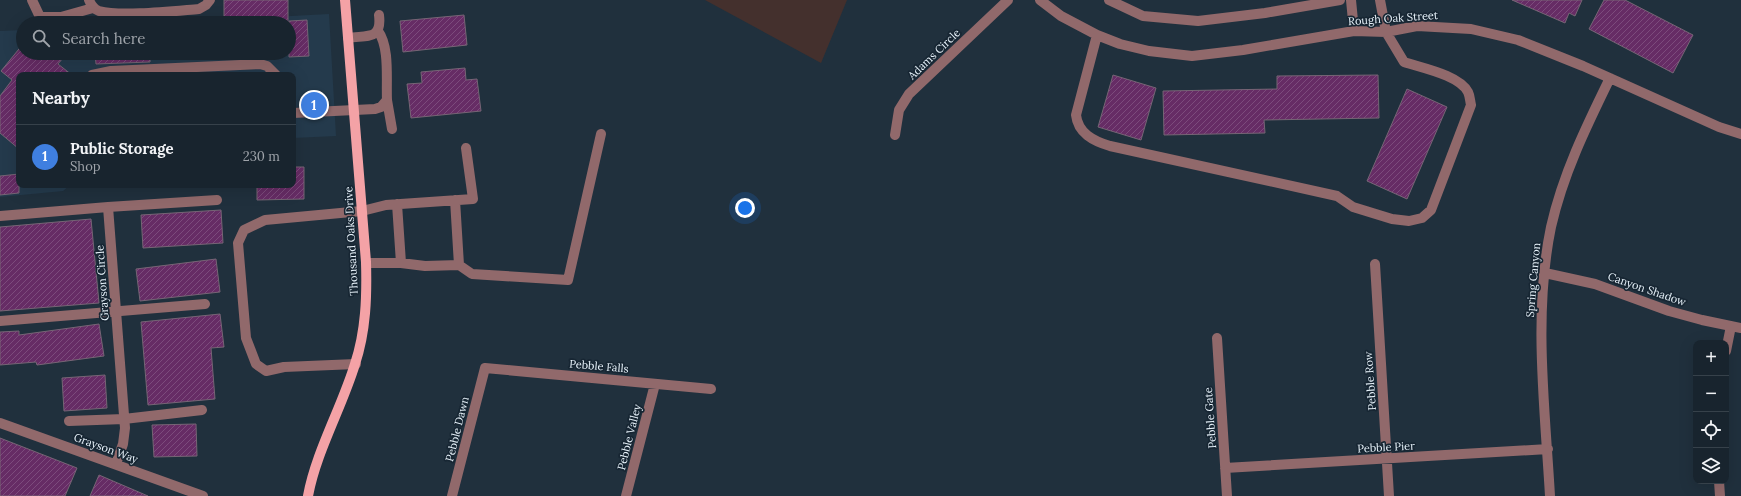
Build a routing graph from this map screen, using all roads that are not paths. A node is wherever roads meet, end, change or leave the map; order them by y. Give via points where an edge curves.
1 (32, 0) edge
2 (210, 0) edge
3 (344, 0) edge
4 (1008, 0) edge
5 (1040, 0) edge
6 (1109, 0) edge
7 (1340, 0) edge
8 (1380, 0) edge
9 (1352, 3) edge
10 (91, 4) edge
11 (379, 15) dead end
12 (40, 16) edge
13 (63, 16) edge
14 (378, 31) junction
15 (1354, 31) junction
16 (1386, 32) junction
17 (1097, 35) junction
18 (348, 38) junction
19 (106, 72) edge
20 (273, 72) edge
21 (1610, 78) junction
22 (387, 100) junction
23 (354, 109) junction
24 (296, 113) edge
25 (392, 129) dead end
26 (601, 134) dead end
27 (1741, 134) edge
28 (894, 135) dead end
29 (466, 148) dead end
30 (217, 200) dead end
31 (455, 200) junction
32 (397, 204) junction
33 (108, 207) junction
34 (362, 211) junction
35 (0, 216) edge
36 (366, 263) junction
37 (401, 263) junction
38 (1375, 264) dead end
39 (459, 265) junction
40 (1545, 273) junction
41 (205, 304) dead end
42 (116, 312) junction
43 (0, 321) edge
44 (1731, 326) junction
45 (1741, 328) edge
46 (1217, 338) dead end
47 (1728, 340) edge
48 (356, 364) junction
49 (485, 368) joint
50 (655, 384) junction
51 (711, 389) dead end
52 (202, 410) dead end
53 (124, 419) junction
54 (69, 420) dead end
55 (0, 423) edge
56 (1548, 449) junction
57 (1387, 459) junction
58 (116, 464) junction
59 (1225, 468) junction
60 (1719, 484) edge
61 (191, 494) edge
62 (203, 496) edge
63 (308, 496) edge
64 (452, 496) edge
65 (626, 496) edge
66 (1227, 496) edge
67 (1389, 496) edge
68 (1550, 496) edge
69 (1720, 496) edge

1 - 12 street
2 - 10 street via 199,9 122,13 99,11
3 - 18 main road, Thousand Oaks Drive
4 - 28 street, Adams Circle via 910,94 898,110
5 - 17 street, Rough Oak Street via 1061,16
6 - 7 street via 1143,16 1198,21
8 - 16 street
9 - 15 street
10 - 13 street
11 - 14 street
14 - 18 street via 374,34
14 - 22 street via 383,38
15 - 16 street, Rough Oak Street
15 - 17 street, Rough Oak Street via 1192,56 1149,51
16 - 17 street via 1404,62 1450,78 1464,86 1471,104 1431,210 1422,218 1409,221 1392,219 1353,207 1337,196 1110,146 1088,137 1077,123 1076,115
16 - 21 street, Rough Oak Street via 1417,26 1444,26 1497,34
18 - 23 main road, Thousand Oaks Drive
19 - 20 street via 260,64
21 - 27 street, Rough Oak Street via 1719,127
21 - 40 street, Spring Canyon via 1575,151 1563,185 1552,226
22 - 23 street via 375,109
22 - 25 street
23 - 24 street
23 - 34 main road, Thousand Oaks Drive
26 - 39 street via 568,280 472,274
29 - 31 street via 473,199
30 - 33 street
31 - 32 street
31 - 39 street
32 - 34 street
32 - 37 street
33 - 35 street
33 - 42 street, Grayson Circle
34 - 36 main road, Thousand Oaks Drive
34 - 48 street via 265,220 244,230 238,243 246,338 256,364 266,371 284,367
36 - 37 street
36 - 48 main road, Thousand Oaks Drive via 366,304
37 - 39 street via 425,266
38 - 57 street, Pebble Row
40 - 44 street, Canyon Shadow via 1595,284 1669,311
40 - 56 street, Spring Canyon via 1541,316
41 - 42 street
42 - 43 street
42 - 53 street, Grayson Circle
44 - 45 street, Canyon Shadow
44 - 47 street
46 - 59 street, Pebble Gate
48 - 63 main road, Thousand Oaks Drive via 323,448
49 - 50 street, Pebble Falls
49 - 64 street, Pebble Dawn
50 - 51 street, Pebble Falls
50 - 65 street, Pebble Valley
52 - 53 street
53 - 54 street
53 - 58 street, Grayson Circle via 123,444
55 - 58 street, Grayson Way
56 - 57 street, Pebble Pier
56 - 68 street, Spring Canyon
57 - 59 street, Pebble Pier
57 - 67 street, Pebble Row
58 - 61 street, Grayson Way
59 - 66 street, Pebble Gate
60 - 69 street
61 - 62 street, Grayson Way

